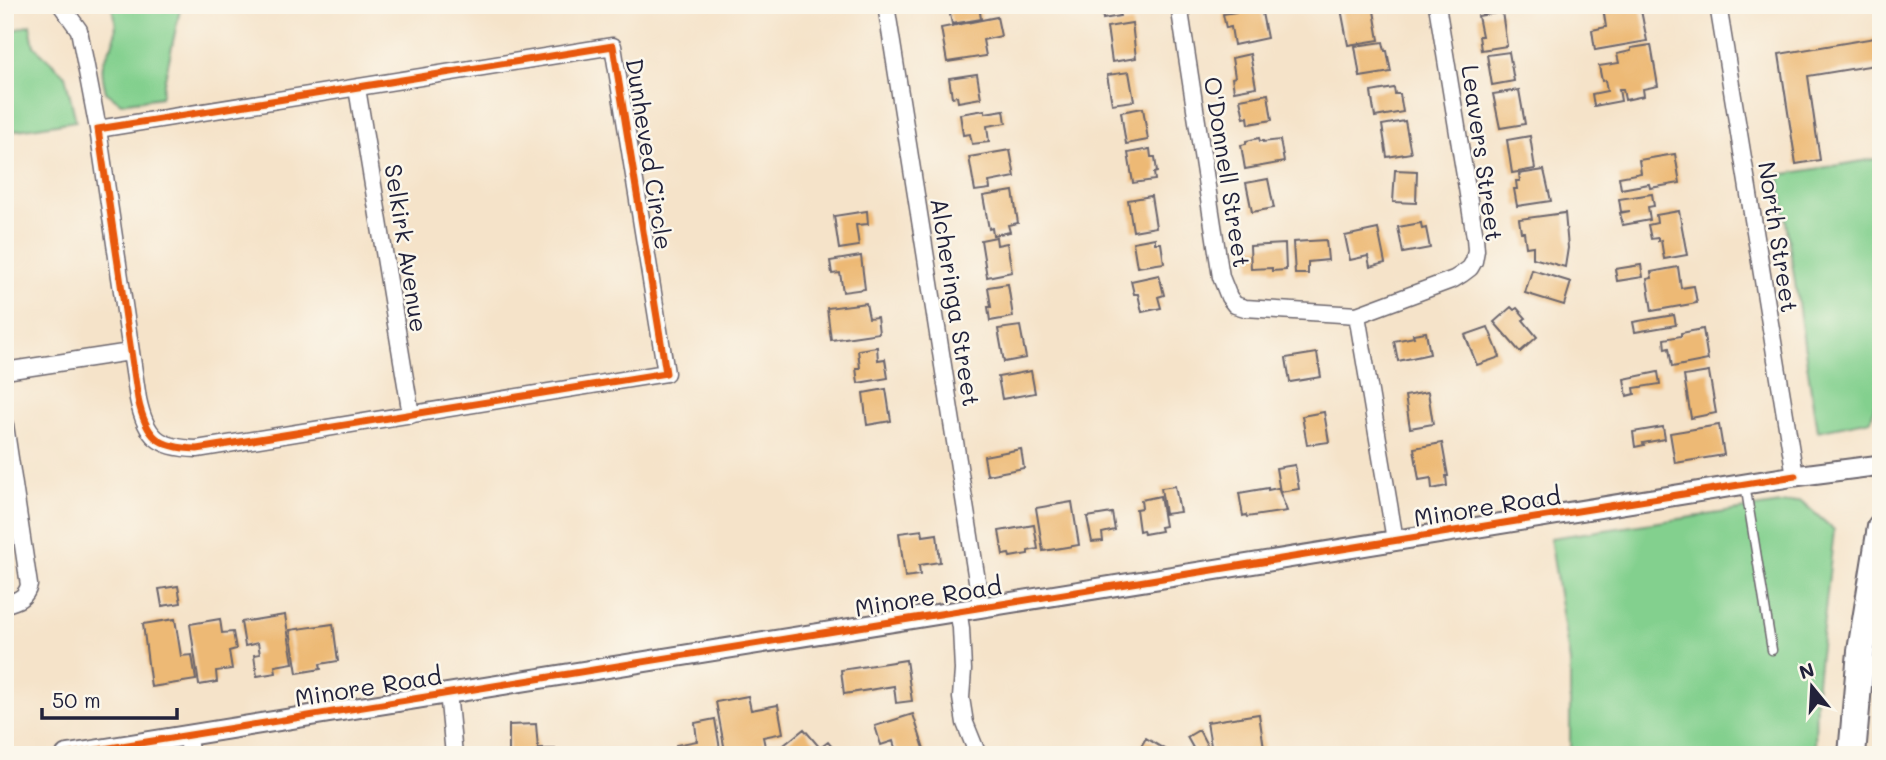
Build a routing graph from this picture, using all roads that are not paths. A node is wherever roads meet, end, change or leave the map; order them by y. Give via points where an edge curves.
1 (61, 5) edge
2 (886, 5) edge
3 (1179, 5) edge
4 (1437, 5) edge
5 (1718, 5) edge
6 (357, 88) junction
7 (98, 129) junction
8 (1357, 315) junction
9 (130, 352) junction
10 (5, 371) edge
11 (411, 415) junction
12 (5, 425) edge
13 (1881, 465) edge
14 (1795, 476) junction
15 (1745, 484) junction
16 (1881, 527) edge
17 (1395, 540) junction
18 (5, 604) edge
19 (981, 606) junction
20 (958, 610) junction
21 (1772, 650) dead end
22 (448, 692) junction
23 (187, 735) junction
24 (66, 755) edge
25 (191, 755) edge
26 (454, 755) edge
27 (978, 755) edge
28 (1852, 755) edge

1 - 7 street via 79,30
2 - 19 street, Alcheringa Street
3 - 8 street, O'Donnell Street via 1222,277 1229,297 1245,308
4 - 8 street, Leavers Street via 1475,237 1474,261 1454,278
5 - 14 street, North Street
6 - 7 street, Dunheved Circle
6 - 11 street, Selkirk Avenue
6 - 11 street, Dunheved Circle via 612,46 619,87 666,373
7 - 9 street, Dunheved Circle
8 - 17 street
9 - 10 street
9 - 11 street, Dunheved Circle via 142,416 154,438 165,445 197,449
12 - 18 street via 29,585 21,598
13 - 14 street, Minore Road
14 - 15 street, Minore Road
15 - 17 street, Minore Road
15 - 21 lane
16 - 28 highway via 1861,651
17 - 19 street, Minore Road
19 - 20 street, Minore Road
20 - 22 street, Minore Road
20 - 27 street via 961,698
22 - 23 street, Minore Road
22 - 26 street
23 - 24 street, Minore Road
23 - 25 street

